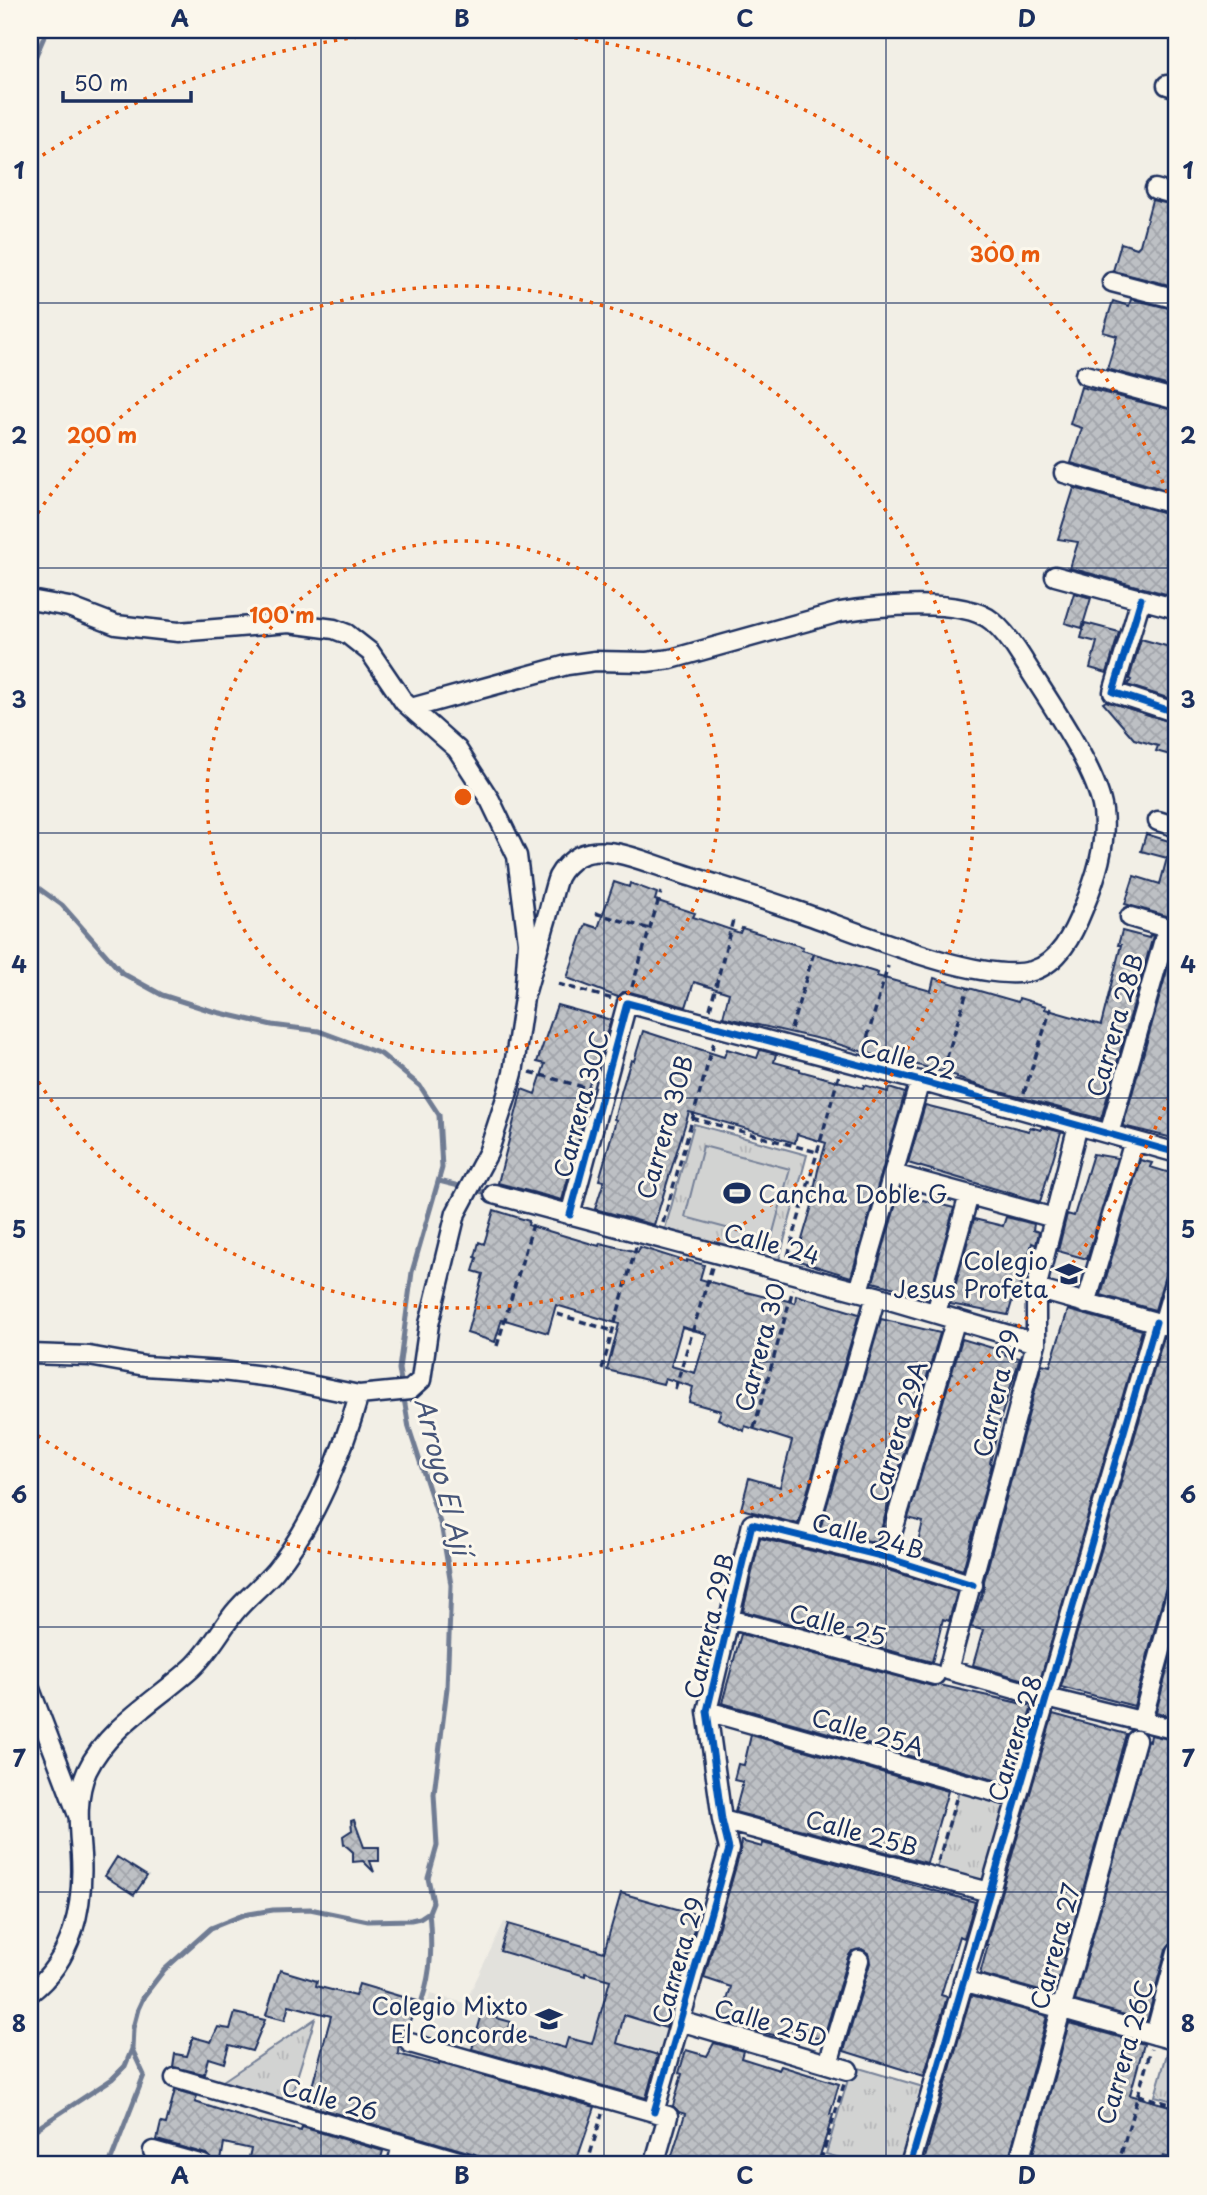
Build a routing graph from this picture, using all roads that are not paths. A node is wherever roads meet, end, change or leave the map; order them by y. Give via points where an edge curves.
1 (1155, 189) dead end
2 (1177, 195) edge
3 (1112, 282) dead end
4 (1177, 299) edge
5 (1085, 375) dead end
6 (1177, 400) edge
7 (1064, 473) dead end
8 (1177, 505) edge
9 (1055, 576) dead end
10 (1140, 599) junction
11 (30, 600) edge
12 (1177, 609) edge
13 (411, 708) junction
14 (1177, 713) edge
15 (1158, 821) dead end
16 (1177, 827) edge
17 (1130, 917) dead end
18 (1172, 930) edge
19 (524, 998) junction
20 (627, 1003) joint
21 (920, 1081) junction
22 (1078, 1125) junction
23 (1109, 1134) junction
24 (1134, 1141) junction
25 (1177, 1153) edge
26 (893, 1174) junction
27 (494, 1195) dead end
28 (969, 1195) junction
29 (570, 1215) junction
30 (1054, 1218) junction
31 (1177, 1276) edge
32 (1036, 1289) junction
33 (867, 1294) junction
34 (1086, 1304) junction
35 (936, 1313) junction
36 (956, 1319) junction
37 (1166, 1325) edge
38 (1036, 1343) junction
39 (30, 1354) edge
40 (359, 1395) junction
41 (752, 1524) joint
42 (806, 1538) junction
43 (885, 1558) junction
44 (973, 1585) junction
45 (1177, 1590) edge
46 (729, 1619) junction
47 (942, 1672) junction
48 (30, 1689) edge
49 (1047, 1698) junction
50 (707, 1712) junction
51 (1142, 1721) junction
52 (1177, 1730) edge
53 (1136, 1740) dead end
54 (1016, 1798) junction
55 (78, 1815) junction
56 (722, 1820) junction
57 (989, 1892) junction
58 (1177, 1952) edge
59 (859, 1960) dead end
60 (963, 1981) junction
61 (30, 1993) edge
62 (1062, 2009) junction
63 (680, 2021) junction
64 (1155, 2035) junction
65 (1177, 2041) edge
66 (410, 2043) dead end
67 (828, 2064) junction
68 (848, 2070) road end
69 (175, 2078) dead end
70 (661, 2114) junction
71 (402, 2145) junction
72 (153, 2151) dead end
73 (203, 2165) edge
74 (397, 2165) edge
75 (472, 2165) edge
76 (654, 2165) edge
77 (910, 2165) edge
78 (1018, 2165) edge

1 - 2 street
3 - 4 street
5 - 6 street
7 - 8 street
9 - 10 street
10 - 12 street
10 - 14 street via 1113,692
11 - 13 street via 69,607 116,625 178,632 289,623 334,629 370,652
13 - 19 street via 457,749 491,800 517,856 528,942
13 - 19 street via 566,665 659,661 840,612 934,605 991,619 1013,643 1074,743 1098,795 1103,828 1096,879 1060,952 1034,970 1016,974 975,970 629,856 592,852 578,856 559,875
15 - 16 street
17 - 18 street
18 - 23 street, Carrera 28B
19 - 40 street via 507,1095 488,1153 456,1213 429,1324 421,1380 410,1390
20 - 21 street, Calle 22
20 - 29 street, Carrera 30C
21 - 22 street, Calle 22
21 - 26 street
22 - 23 street, Calle 22
22 - 30 street, Carrera 29
23 - 24 street, Calle 22
24 - 25 street, Calle 22
24 - 34 street
26 - 28 street
26 - 33 street
27 - 29 street, Calle 24
28 - 30 street
28 - 35 street
29 - 33 street, Calle 24
30 - 32 street, Carrera 29
31 - 37 street, Carrera 28
32 - 34 street
32 - 38 street, Carrera 29
33 - 35 street, Calle 24
33 - 42 street
34 - 37 street
35 - 36 street, Calle 24
36 - 38 street, Calle 24
36 - 43 street, Carrera 29A
37 - 49 street, Carrera 28
38 - 44 street, Carrera 29
39 - 40 street via 246,1374
40 - 55 street via 349,1428 294,1544 193,1667 100,1748 86,1773
41 - 42 street, Calle 24B
41 - 46 street, Carrera 29B
42 - 43 street, Calle 24B
43 - 44 street, Calle 24B
44 - 47 street, Carrera 29
45 - 51 street
46 - 47 street, Calle 25
46 - 50 street, Carrera 29B
47 - 49 street, Calle 25
48 - 55 street
49 - 51 street, Calle 25
49 - 54 street, Carrera 28
50 - 54 street, Calle 25A
50 - 56 street, Carrera 29B
51 - 52 street, Calle 25
53 - 62 street, Carrera 27
54 - 57 street, Carrera 28
55 - 61 street via 82,1871 74,1929 58,1964
56 - 57 street, Calle 25B
56 - 63 street, Carrera 29 via 729,1849
57 - 60 street, Carrera 28
58 - 64 street, Carrera 26C
59 - 67 street
60 - 62 street
60 - 77 street, Carrera 28
62 - 64 street
62 - 78 street, Carrera 27
63 - 67 street, Calle 25D
63 - 70 street, Carrera 29
64 - 65 street
66 - 70 street
67 - 68 street, Calle 25D
69 - 71 street, Calle 26
70 - 76 street, Carrera 29
71 - 74 street
71 - 75 street, Calle 26
72 - 73 street

